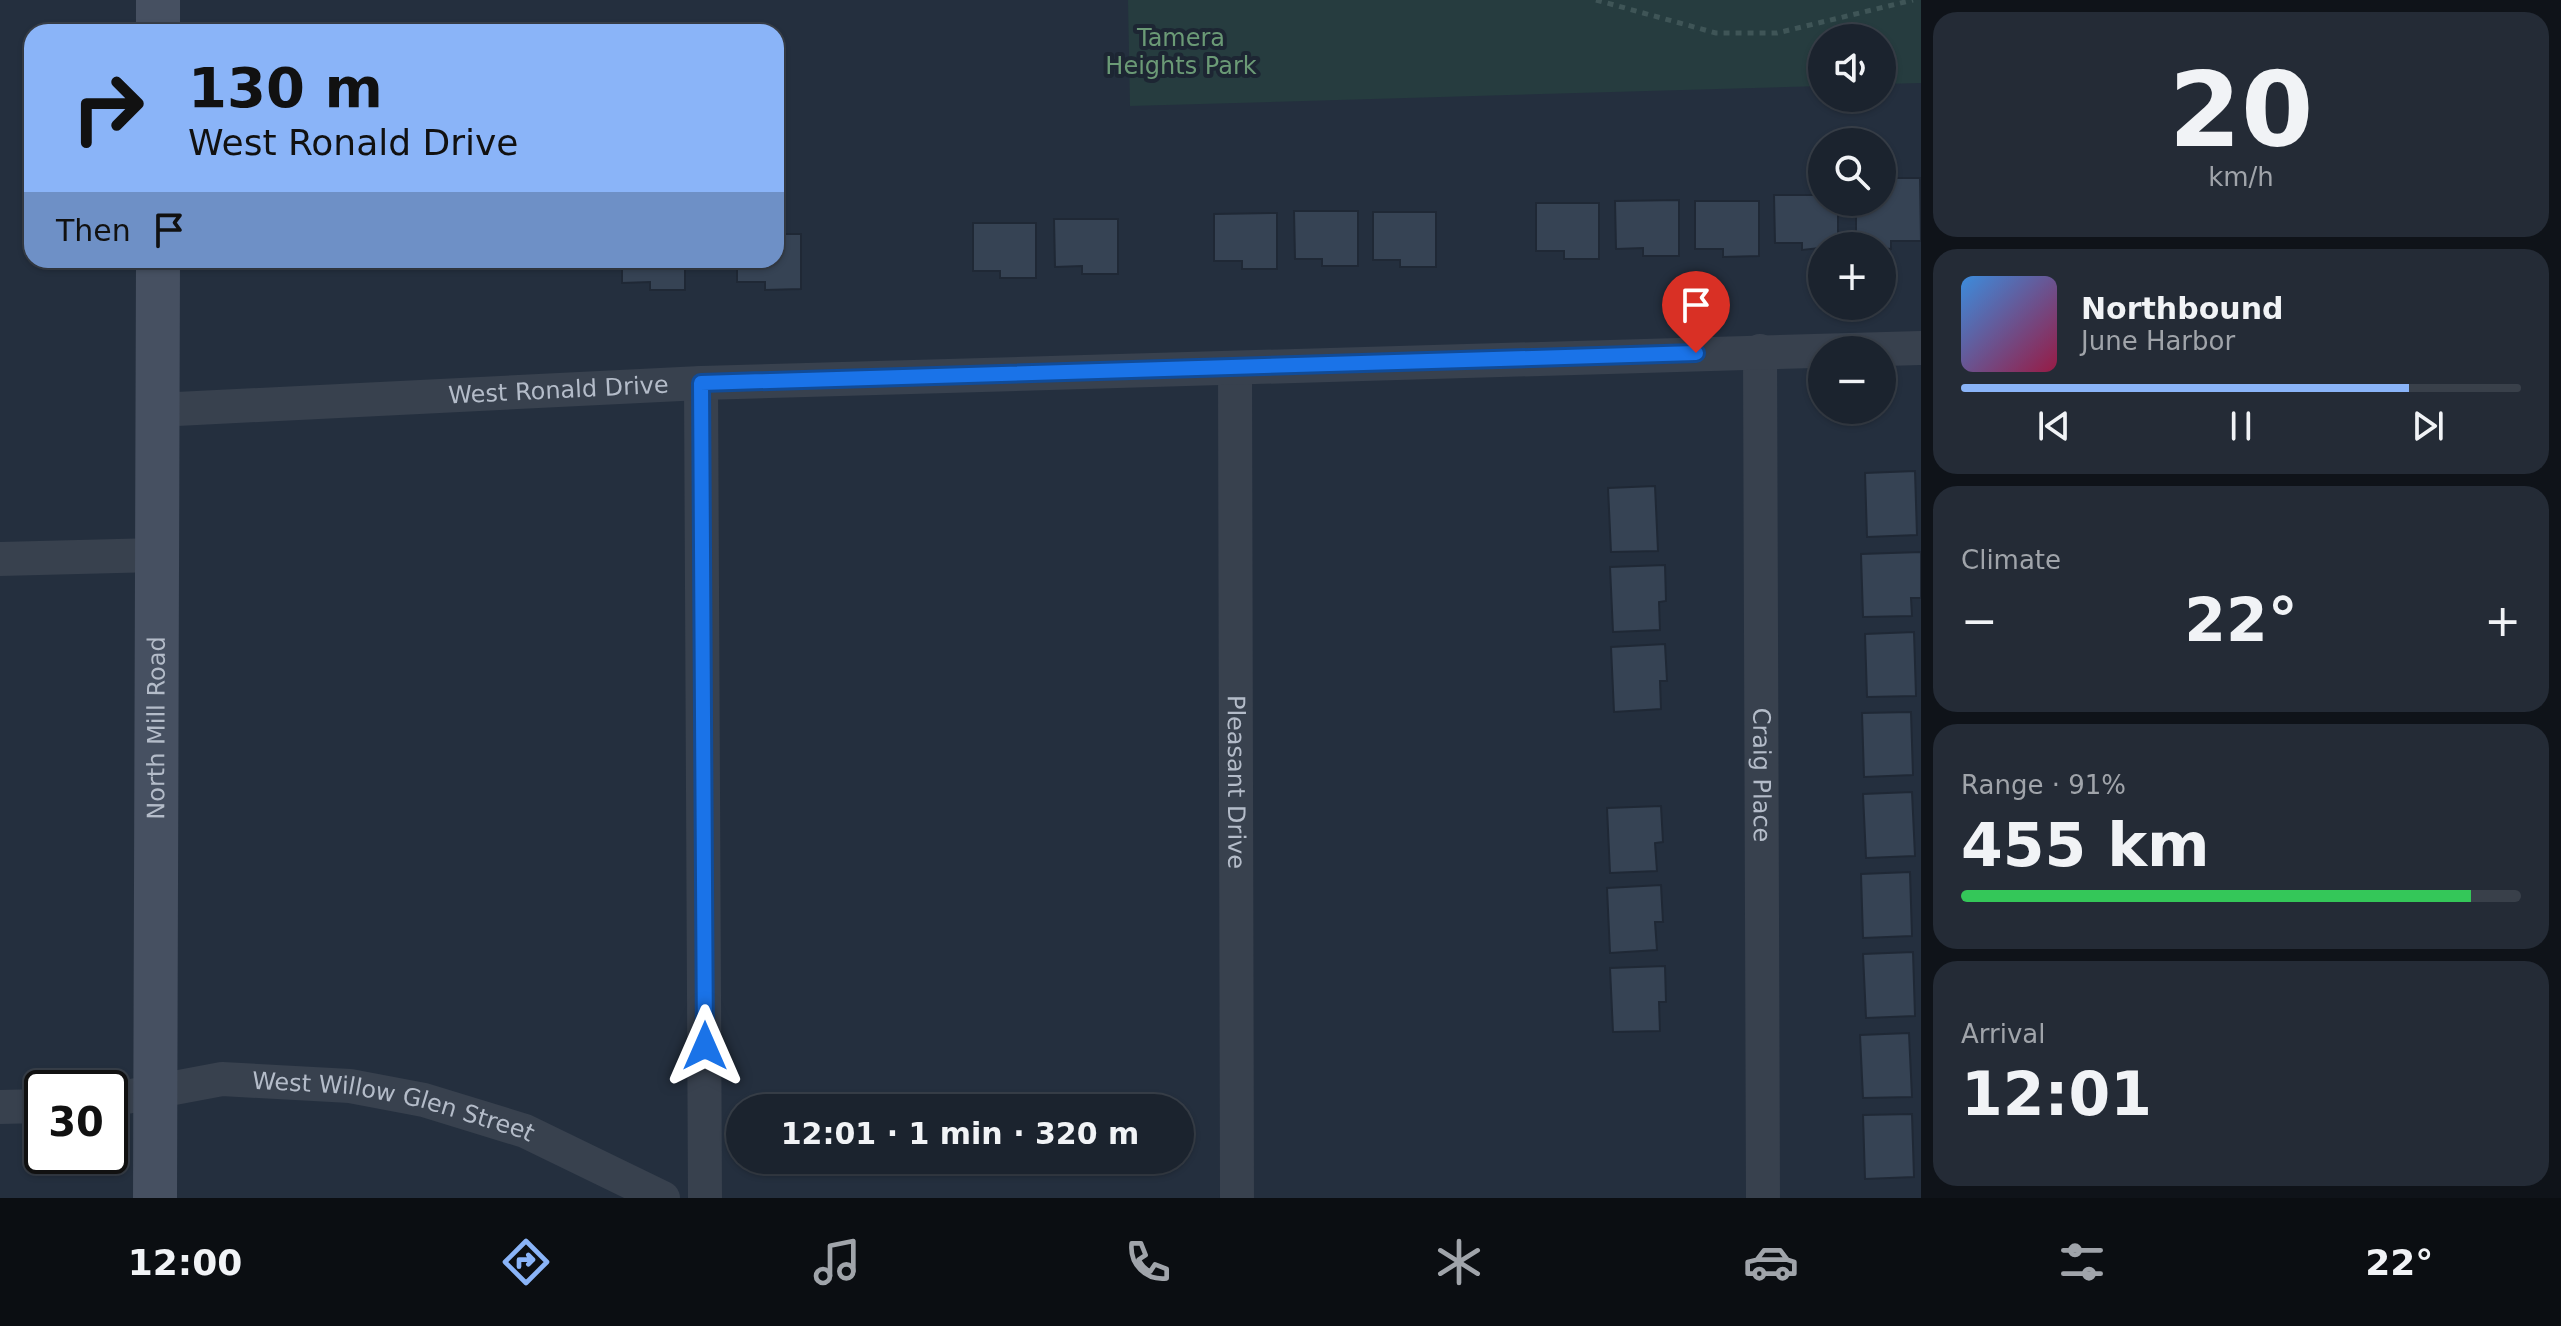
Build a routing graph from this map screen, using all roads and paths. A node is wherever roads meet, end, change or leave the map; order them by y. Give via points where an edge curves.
1 (158, 0) edge
2 (1596, 0) edge
3 (1913, 0) edge
4 (158, 24) edge
5 (158, 268) edge
6 (1921, 348) edge
7 (1760, 351) junction
8 (1235, 368) junction
9 (701, 383) junction
10 (157, 410) junction
11 (157, 555) junction
12 (0, 559) edge
13 (155, 1094) junction
14 (128, 1098) edge
15 (24, 1106) edge
16 (0, 1107) edge
17 (155, 1198) edge
18 (663, 1198) edge
19 (705, 1198) edge
20 (1237, 1198) edge
21 (1763, 1198) edge

1 - 4 street
2 - 3 path via 1716,33 1777,33
5 - 10 street, North Mill Road
6 - 7 street, West Ronald Drive
7 - 8 street, West Ronald Drive
7 - 21 street, Craig Place
8 - 9 street, West Ronald Drive
8 - 20 street, Pleasant Drive
9 - 10 street, West Ronald Drive
9 - 19 street
10 - 11 street, North Mill Road
11 - 12 street
11 - 13 street, North Mill Road
13 - 14 street, West Willow Glen Street
13 - 17 street, North Mill Road
13 - 18 street, West Willow Glen Street via 222,1079 350,1086 424,1100 525,1131
15 - 16 street

